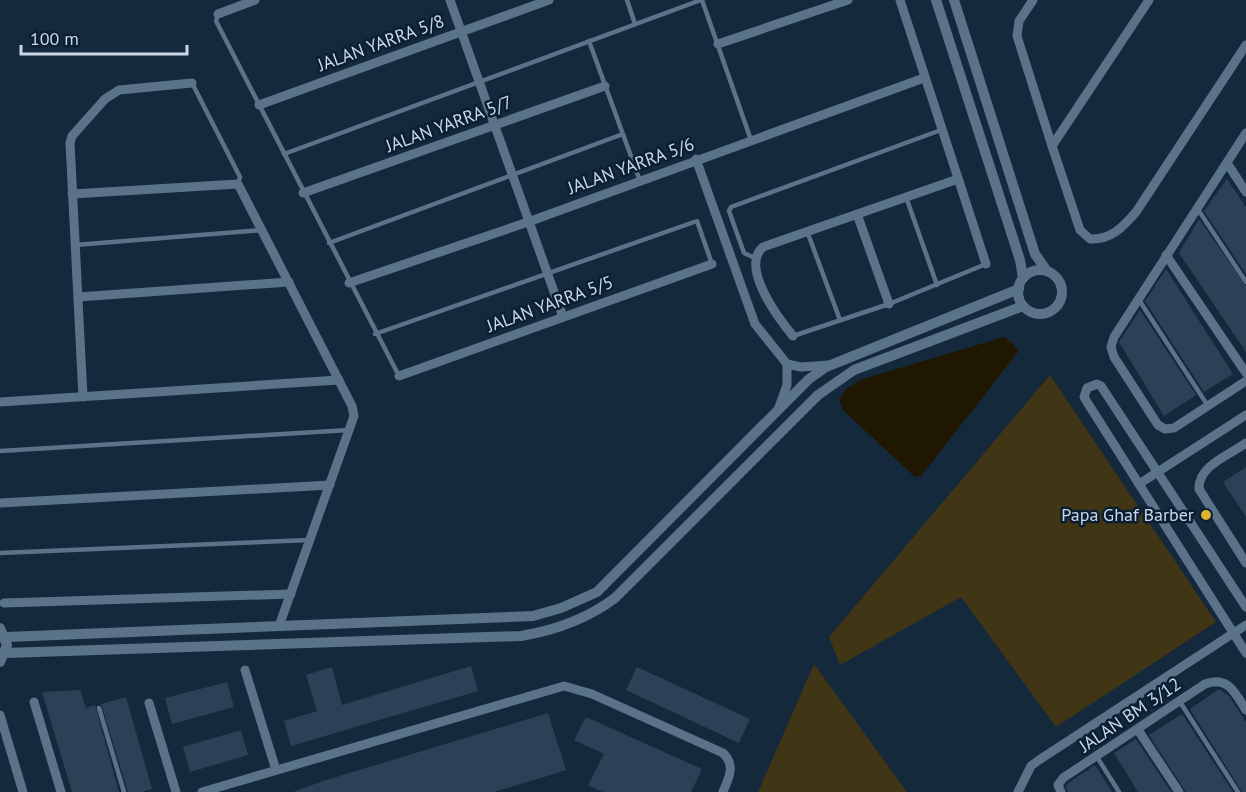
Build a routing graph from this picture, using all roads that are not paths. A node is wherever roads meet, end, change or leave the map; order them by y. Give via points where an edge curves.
1 (255, 0) edge
2 (450, 0) edge
3 (549, 0) edge
4 (627, 0) edge
5 (702, 0) edge
6 (848, 0) edge
7 (900, 0) edge
8 (936, 0) edge
9 (954, 0) edge
10 (1033, 0) edge
11 (1149, 0) edge
12 (218, 14) joint
13 (635, 24) junction
14 (461, 31) junction
15 (589, 41) junction
16 (718, 44) junction
17 (1246, 45) edge
18 (924, 78) junction
19 (479, 81) junction
20 (192, 83) joint
21 (605, 86) junction
22 (259, 105) junction
23 (494, 125) junction
24 (941, 130) junction
25 (1246, 133) edge
26 (623, 134) junction
27 (751, 140) junction
28 (1052, 146) junction
29 (284, 154) junction
30 (696, 159) junction
31 (1227, 163) junction
32 (512, 176) junction
33 (958, 179) junction
34 (640, 181) junction
35 (238, 184) junction
36 (1246, 192) edge
37 (303, 193) junction
38 (72, 194) junction
39 (906, 197) junction
40 (1197, 208) junction
41 (857, 214) junction
42 (528, 222) junction
43 (263, 230) junction
44 (807, 231) junction
45 (329, 243) junction
46 (75, 245) junction
47 (1166, 255) junction
48 (755, 258) junction
49 (712, 264) joint
50 (986, 264) joint
51 (1047, 271) junction
52 (547, 274) junction
53 (1023, 278) junction
54 (289, 282) junction
55 (1246, 282) edge
56 (350, 284) junction
57 (937, 285) junction
58 (1018, 289) junction
59 (78, 297) junction
60 (1137, 298) junction
61 (889, 304) junction
62 (1023, 306) junction
63 (563, 317) junction
64 (840, 320) junction
65 (375, 334) junction
66 (793, 336) joint
67 (787, 364) junction
68 (830, 365) junction
69 (1246, 373) edge
70 (399, 376) joint
71 (339, 380) junction
72 (1246, 381) edge
73 (83, 397) junction
74 (0, 402) edge
75 (1208, 406) junction
76 (779, 408) junction
77 (1246, 415) edge
78 (349, 430) junction
79 (1246, 443) edge
80 (0, 451) edge
81 (1159, 471) junction
82 (1139, 484) junction
83 (330, 485) junction
84 (0, 503) edge
85 (310, 540) junction
86 (0, 553) edge
87 (1246, 563) edge
88 (291, 594) junction
89 (2, 602) edge
90 (1246, 607) edge
91 (1246, 625) edge
92 (279, 626) junction
93 (3, 633) edge
94 (1233, 633) junction
95 (1246, 653) edge
96 (3, 658) edge
97 (245, 669) dead end
98 (34, 702) dead end
99 (1180, 702) junction
100 (150, 703) dead end
101 (99, 708) dead end
102 (1246, 710) edge
103 (0, 715) edge
104 (1138, 730) junction
105 (1097, 757) junction
106 (276, 770) junction
107 (1060, 789) edge
108 (23, 792) edge
109 (61, 792) edge
110 (124, 792) edge
111 (176, 792) edge
112 (202, 792) edge
113 (723, 792) edge
114 (1018, 792) edge
115 (1119, 792) edge
116 (1179, 792) edge
117 (1238, 792) edge

1 - 12 street
2 - 14 street
3 - 14 street, JALAN YARRA 5/8
4 - 13 lane
5 - 13 lane
5 - 16 lane
6 - 16 street
7 - 18 street
8 - 53 street
9 - 51 street via 1035,254
10 - 28 street via 1019,21 1017,36
11 - 28 street
12 - 22 lane via 216,21
13 - 15 lane
14 - 19 street
14 - 22 street, JALAN YARRA 5/8
15 - 19 lane
15 - 21 lane
16 - 27 lane
17 - 28 street via 1136,212 1122,229 1101,240 1090,239 1080,230
18 - 24 street
18 - 27 street, JALAN YARRA 5/6
19 - 23 street
19 - 29 lane
20 - 35 lane via 240,177
20 - 38 street via 119,90 105,99 72,136
21 - 23 street, JALAN YARRA 5/7
21 - 26 lane
22 - 29 lane
23 - 32 street
23 - 37 street, JALAN YARRA 5/7
24 - 33 street
24 - 48 lane via 731,207 729,211 744,253
25 - 31 street
26 - 32 lane
26 - 34 lane
27 - 30 street, JALAN YARRA 5/6
29 - 37 lane
30 - 34 street, JALAN YARRA 5/6
30 - 67 street via 755,324
31 - 36 street
31 - 40 street
32 - 42 street
32 - 45 lane
33 - 39 street
33 - 50 street
34 - 42 street, JALAN YARRA 5/6
35 - 38 street
35 - 43 street
37 - 45 lane
38 - 46 street
39 - 41 street
39 - 57 lane
40 - 47 street
40 - 55 lane
41 - 44 street
41 - 61 street
42 - 52 street
42 - 56 street, JALAN YARRA 5/6
43 - 46 lane
43 - 54 street
44 - 48 street via 763,247
44 - 64 lane
45 - 56 lane
46 - 59 street
47 - 60 street
47 - 69 street
48 - 66 street via 771,310
49 - 52 lane via 697,221
49 - 63 street, JALAN YARRA 5/5
50 - 57 lane
51 - 53 street via 1034,271
51 - 62 street via 1062,286 1056,307 1035,314
52 - 63 street
52 - 65 lane
53 - 58 street
54 - 59 street
54 - 71 street
56 - 65 lane
57 - 61 lane
58 - 62 street
58 - 68 street
59 - 73 street
60 - 75 lane
60 - 75 street via 1111,347 1158,424 1165,429 1174,428
61 - 64 lane
62 - 96 street via 854,370 796,415 615,598 591,616 521,636
63 - 70 street, JALAN YARRA 5/5
64 - 66 lane
65 - 70 lane
67 - 68 street
67 - 76 street via 787,385
68 - 76 street
71 - 73 street
71 - 78 street via 354,411
72 - 75 street
73 - 74 street
76 - 92 street via 597,592 561,608 533,616
77 - 81 street
78 - 80 lane
78 - 83 street
79 - 87 street via 1205,470 1199,480 1199,489
81 - 82 street
81 - 82 street via 1101,386 1087,388 1084,397
81 - 90 street
82 - 94 street
83 - 84 street
83 - 85 street
85 - 86 lane
85 - 88 street
88 - 89 street
88 - 92 street
91 - 94 street
92 - 93 street
93 - 96 street
94 - 95 street
94 - 114 street via 1039,760 1031,766
97 - 106 street
98 - 109 street
99 - 102 street, JALAN BM 3/12 via 1217,680 1233,689
99 - 104 street, JALAN BM 3/12
99 - 117 lane
100 - 111 street
101 - 110 lane
103 - 108 street
104 - 105 street, JALAN BM 3/12
104 - 116 street
105 - 107 street, JALAN BM 3/12 via 1063,778
105 - 115 lane
106 - 112 street
106 - 113 street via 564,686 592,694 723,753 730,760 732,771

